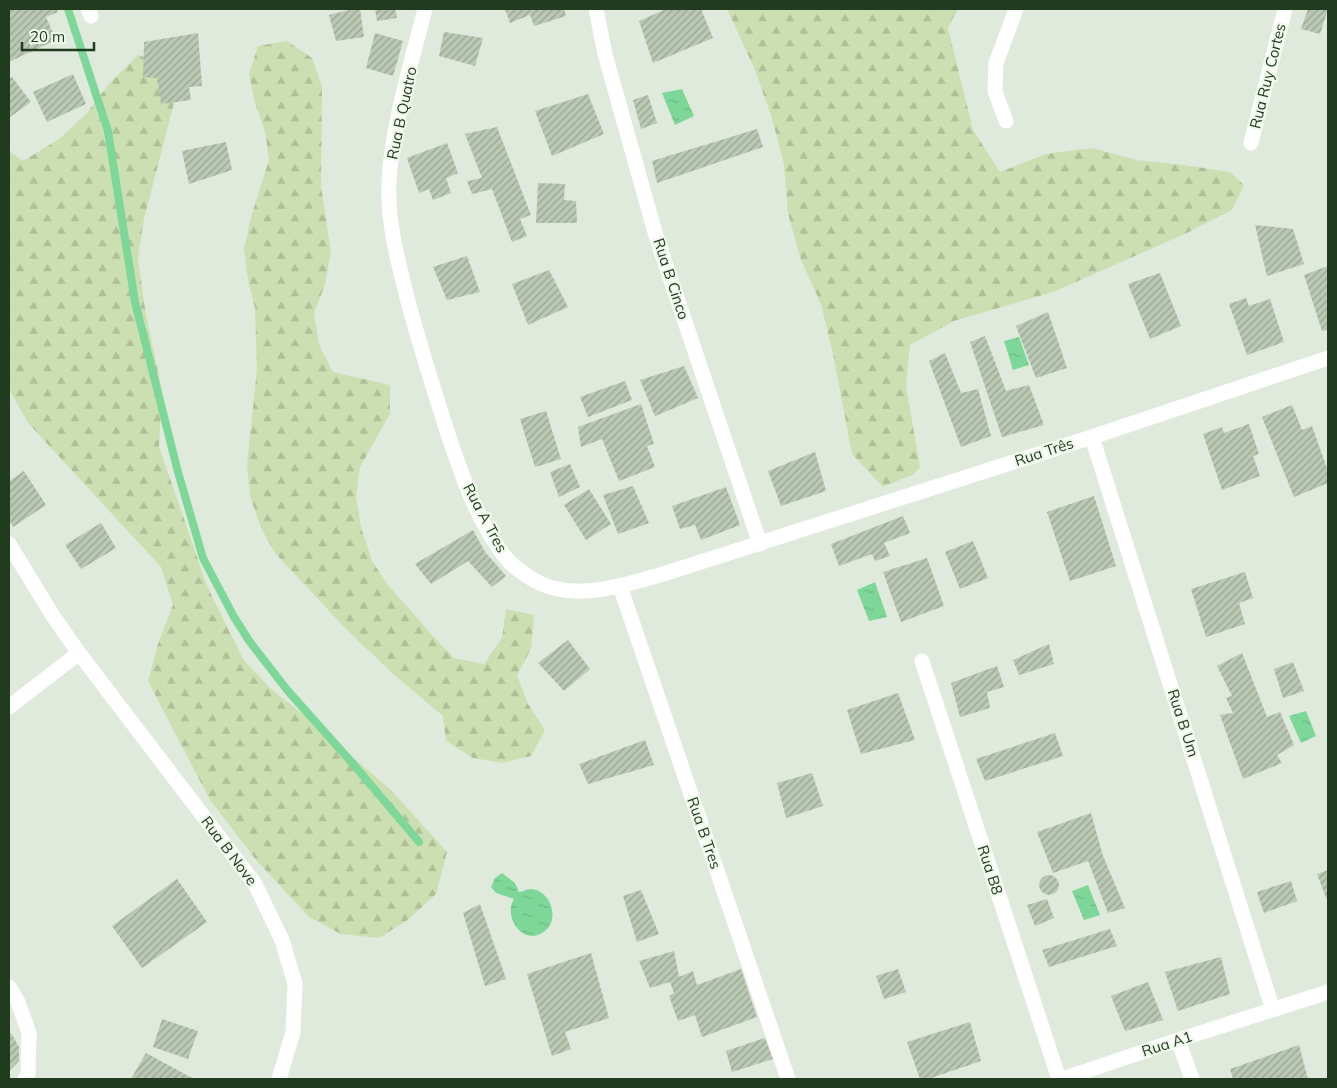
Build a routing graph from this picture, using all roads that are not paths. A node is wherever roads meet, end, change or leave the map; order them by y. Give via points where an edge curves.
1 (425, 9) edge
2 (596, 9) edge
3 (1016, 9) edge
4 (1285, 9) edge
5 (1006, 121) dead end
6 (1251, 143) dead end
7 (389, 219) joint
8 (1328, 358) edge
9 (1092, 437) junction
10 (9, 544) edge
11 (760, 544) junction
12 (620, 586) junction
13 (79, 653) junction
14 (922, 662) dead end
15 (9, 708) edge
16 (9, 987) edge
17 (1328, 992) edge
18 (1273, 1010) junction
19 (1178, 1040) junction
20 (25, 1079) edge
21 (279, 1079) edge
22 (788, 1079) edge
23 (1060, 1079) edge
24 (1192, 1079) edge

1 - 7 street, Rua B Quatro via 395,133 389,182
2 - 11 street, Rua B Cinco via 605,54 656,236
3 - 5 street via 996,63 995,91
4 - 6 street, Rua Ruy Cortes
7 - 12 street, Rua A Tres via 422,352 464,479 492,536 507,559 532,579 554,589 589,592
8 - 9 street, Rua Três
9 - 11 street, Rua Três
9 - 18 street, Rua B Um
10 - 13 street, Rua B Nove
11 - 12 street, Rua A Tres
12 - 22 street, Rua B Tres
13 - 15 street
13 - 21 street, Rua B Nove via 255,884 282,940 295,984 294,1032
14 - 23 street, Rua B8
16 - 20 street via 29,1034 28,1074
17 - 18 street, Rua A1
18 - 19 street, Rua A1
19 - 23 street, Rua A1
19 - 24 street

